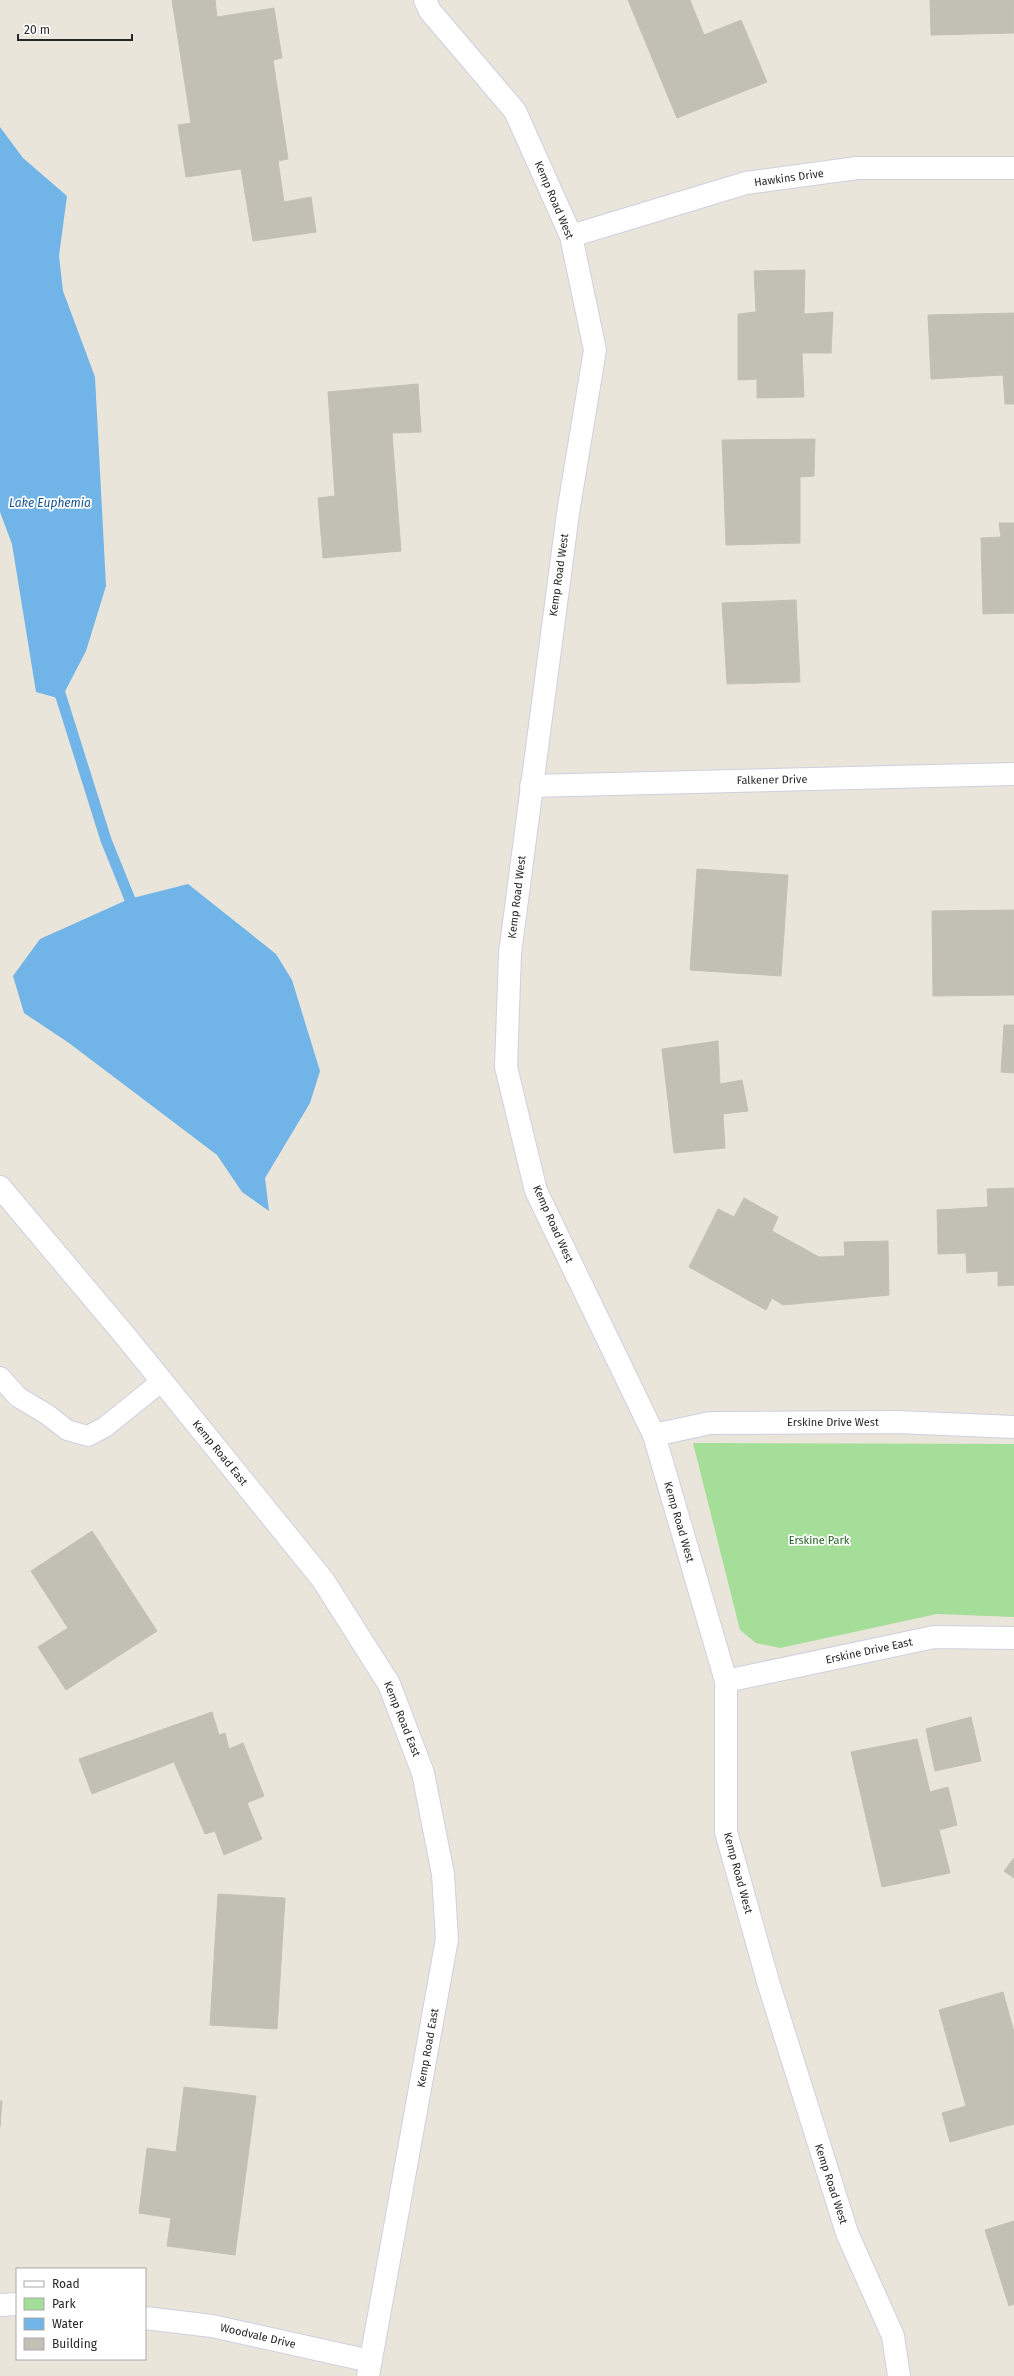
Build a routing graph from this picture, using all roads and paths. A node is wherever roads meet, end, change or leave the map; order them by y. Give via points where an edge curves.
1 (425, 0) edge
2 (1014, 168) edge
3 (571, 236) junction
4 (1014, 774) edge
5 (531, 786) junction
6 (0, 1187) edge
7 (0, 1377) edge
8 (162, 1381) junction
9 (1014, 1427) edge
10 (654, 1435) junction
11 (1014, 1638) edge
12 (726, 1681) junction
13 (0, 2304) edge
14 (16, 2304) edge
15 (146, 2318) edge
16 (369, 2368) edge
17 (899, 2376) edge

1 - 3 street, Kemp Road West via 430,11 515,112
2 - 3 street, Hawkins Drive via 857,168 746,183
3 - 5 street, Kemp Road West via 595,350 568,513
4 - 5 street, Falkener Drive
5 - 10 street, Kemp Road West via 510,953 506,1067 536,1192
6 - 8 street, Kemp Road East
7 - 8 lane via 18,1397 67,1430 88,1436 104,1427
8 - 16 street, Kemp Road East via 323,1580 389,1684 423,1773 443,1874 447,1939
9 - 10 street, Erskine Drive West via 898,1422 710,1423
10 - 12 street, Kemp Road West
11 - 12 street, Erskine Drive East via 934,1637
12 - 17 street, Kemp Road West via 726,1832 769,1985 847,2233 893,2336
13 - 14 street
15 - 16 street, Woodvale Drive via 212,2326

